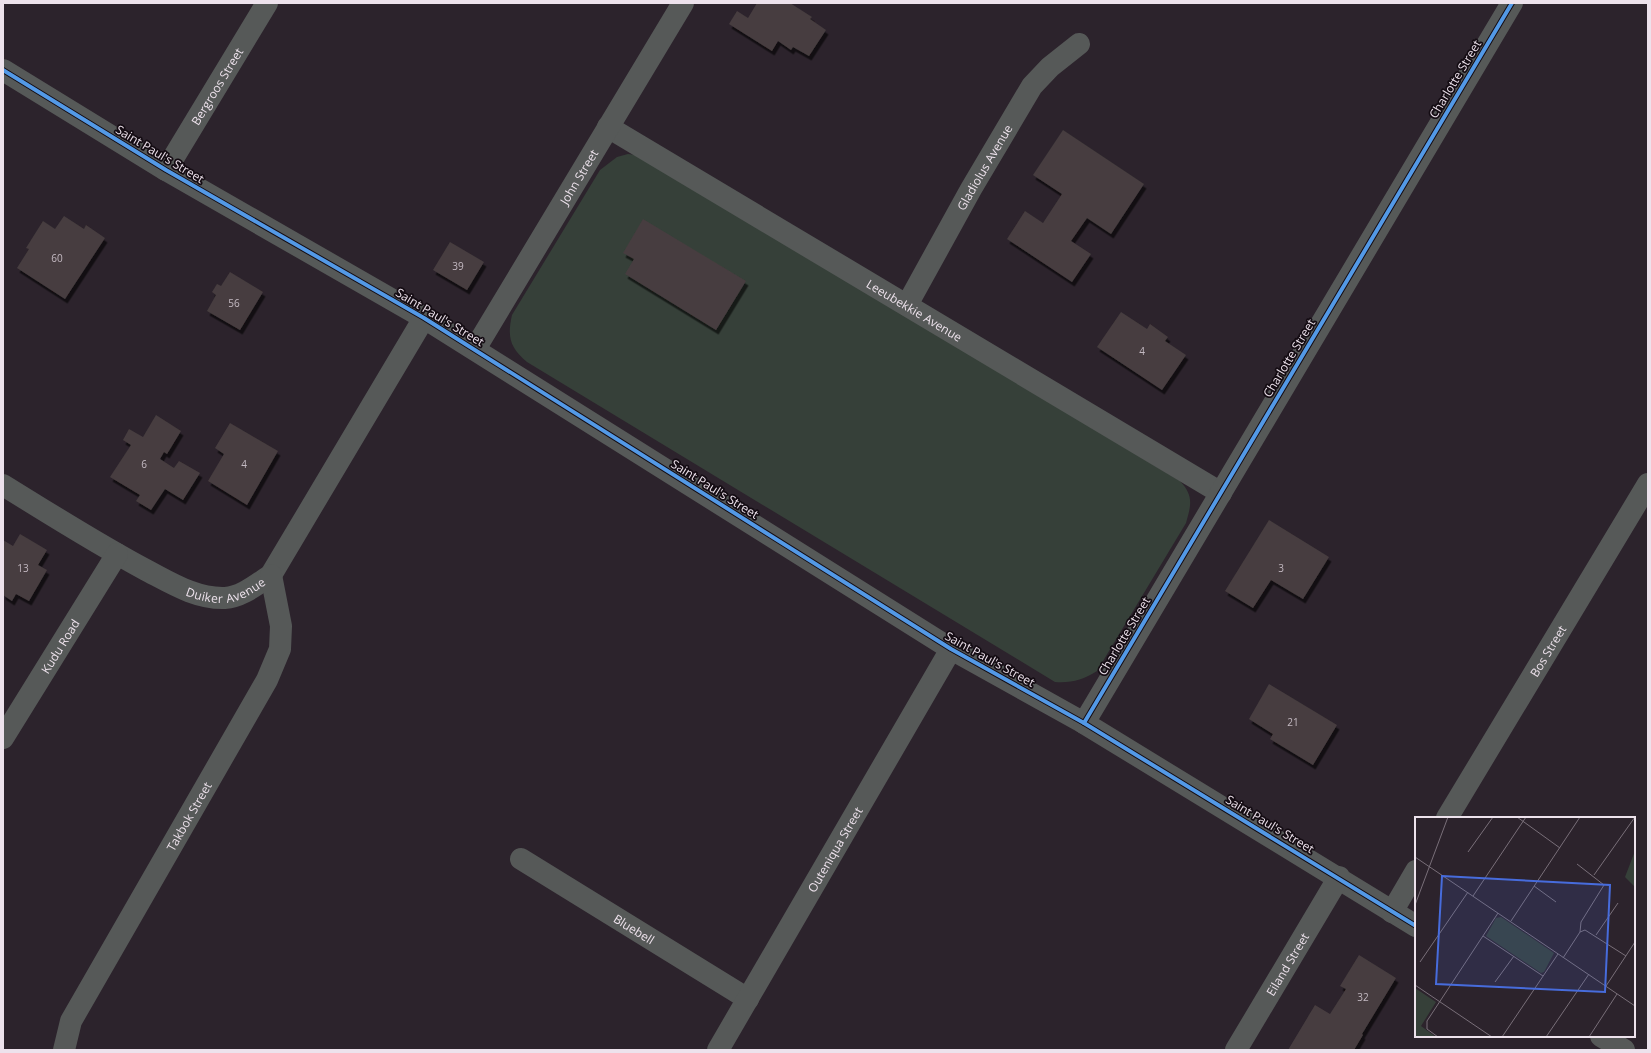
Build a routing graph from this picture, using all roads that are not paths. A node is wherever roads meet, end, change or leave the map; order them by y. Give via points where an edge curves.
1 (267, 3) edge
2 (683, 3) edge
3 (1512, 3) edge
4 (1079, 44) dead end
5 (3, 70) edge
6 (608, 127) junction
7 (166, 170) junction
8 (907, 305) junction
9 (424, 318) junction
10 (475, 349) junction
11 (1648, 484) edge
12 (3, 485) edge
13 (1221, 493) junction
14 (117, 554) junction
15 (271, 576) junction
16 (951, 649) junction
17 (1084, 723) junction
18 (3, 738) edge
19 (1448, 817) edge
20 (521, 859) dead end
21 (1415, 873) edge
22 (1338, 877) junction
23 (1392, 912) junction
24 (1415, 925) edge
25 (748, 999) junction
26 (1603, 1037) edge
27 (64, 1050) edge
28 (718, 1050) edge
29 (1236, 1050) edge
30 (1624, 1050) edge

1 - 7 street, Bergroos Street
2 - 6 street, John Street
3 - 13 street, Charlotte Street
4 - 8 street, Gladiolus Avenue via 1050,67 1032,86
5 - 7 street, Saint Paul's Street
6 - 8 street, Leeubekkie Avenue
6 - 10 street, John Street
7 - 9 street, Saint Paul's Street
8 - 13 street, Leeubekkie Avenue
9 - 10 street, Saint Paul's Street
9 - 15 street, Duiker Avenue
10 - 16 street, Saint Paul's Street
11 - 19 street, Bos Street
12 - 14 street, Duiker Avenue
13 - 17 street, Charlotte Street
14 - 15 street, Duiker Avenue via 185,590 210,597 227,598 243,593
14 - 18 street, Kudu Road
15 - 27 street, Takbok Street via 281,626 280,649 267,680 72,1021
16 - 17 street, Saint Paul's Street
16 - 25 street, Outeniqua Street
17 - 22 street, Saint Paul's Street
20 - 25 street, Bluebell
21 - 23 street
22 - 23 street, Saint Paul's Street
22 - 29 street, Eiland Street
23 - 24 street, Saint Paul's Street
25 - 28 street, Outeniqua Street
26 - 30 street

